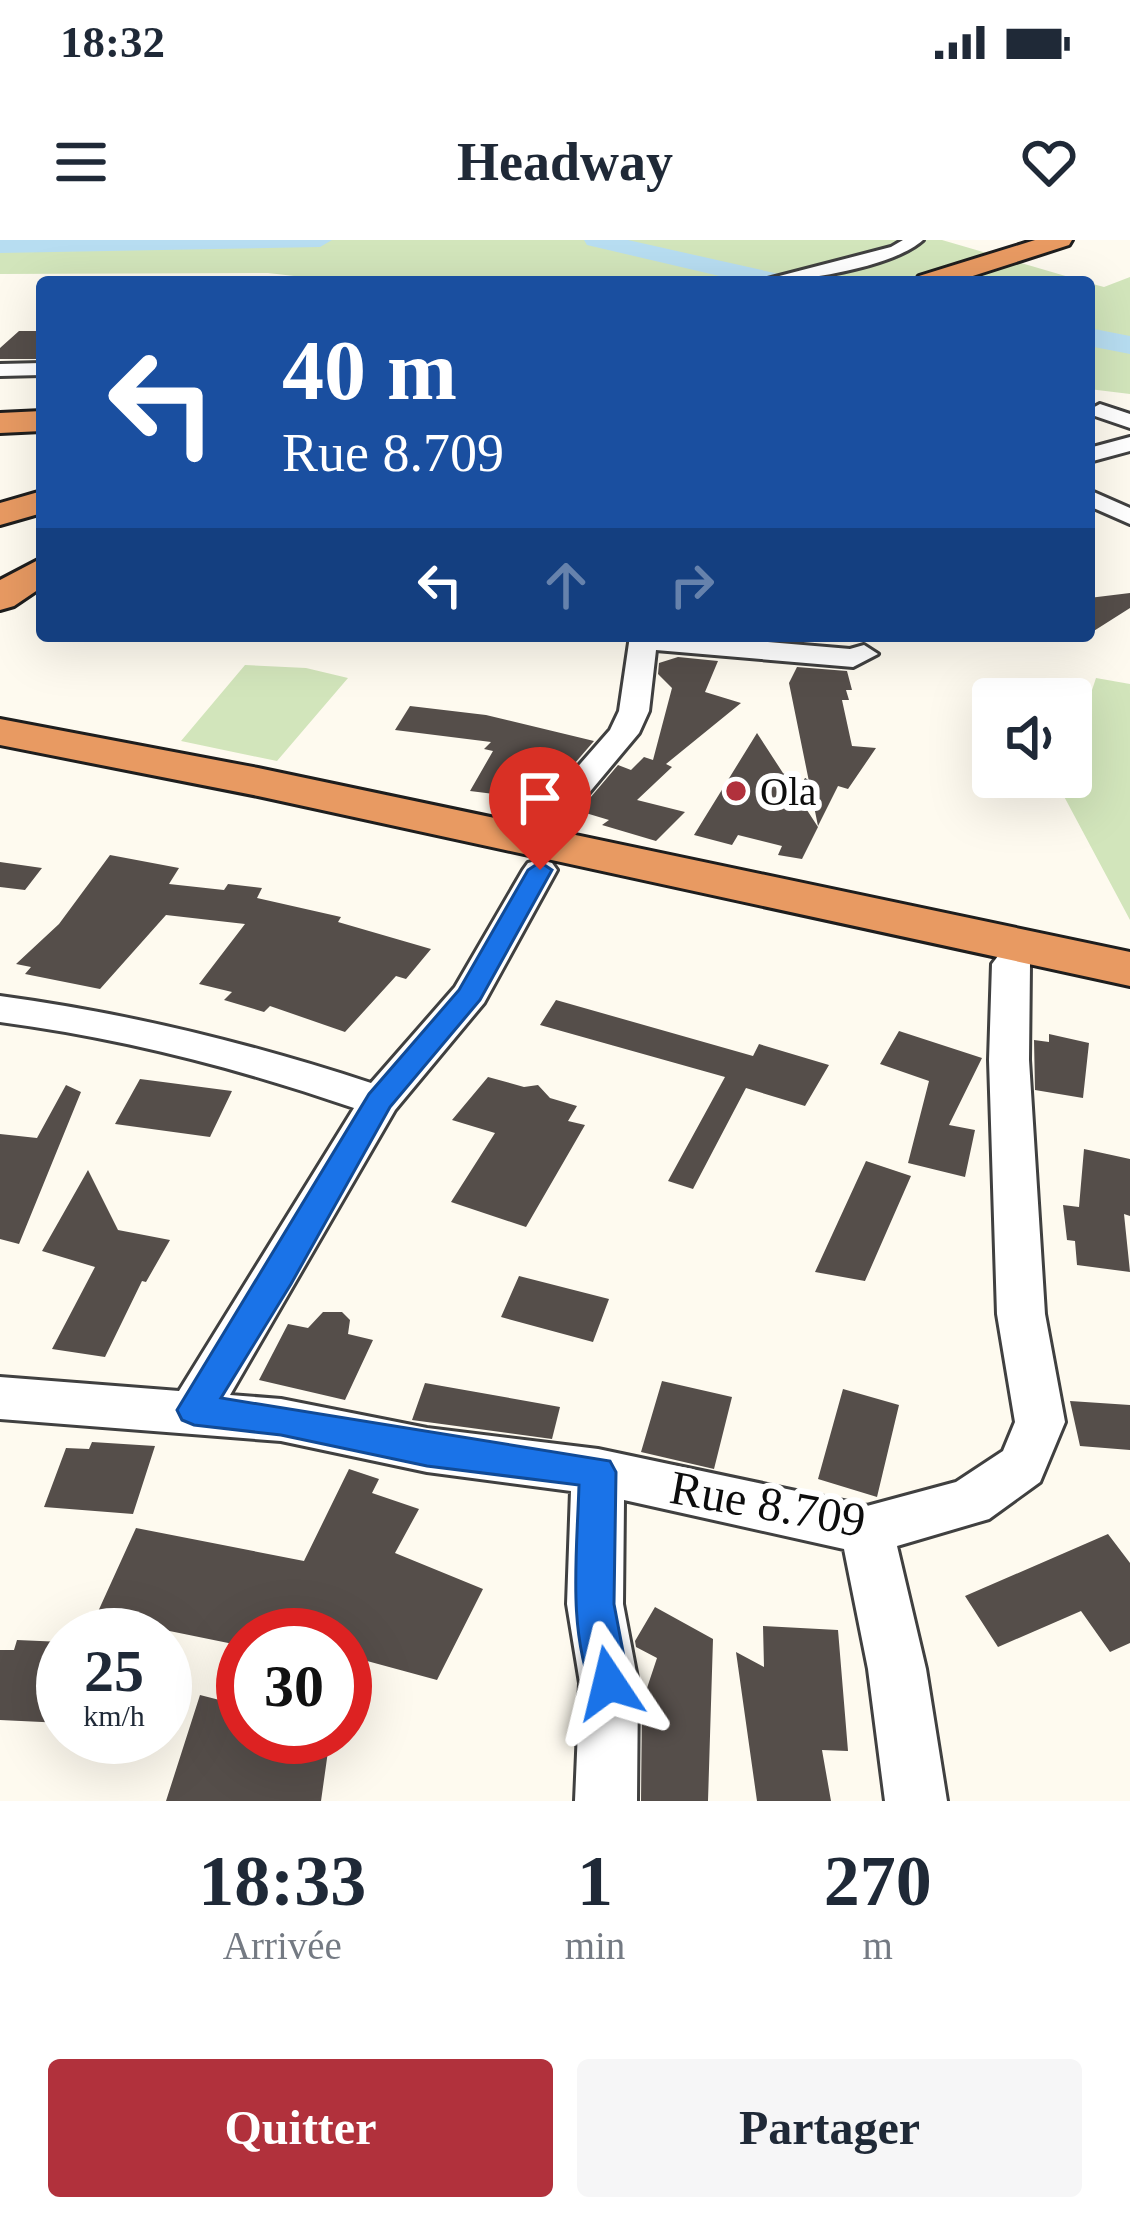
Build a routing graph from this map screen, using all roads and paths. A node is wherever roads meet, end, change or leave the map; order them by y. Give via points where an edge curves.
1 (915, 240) edge
2 (1072, 243) edge
3 (783, 276) edge
4 (950, 276) edge
5 (989, 276) edge
6 (36, 369) edge
7 (0, 370) edge
8 (1100, 410) dead end
9 (36, 421) edge
10 (1130, 421) edge
11 (0, 423) edge
12 (1130, 444) edge
13 (1095, 453) edge
14 (36, 493) edge
15 (1095, 500) edge
16 (0, 502) edge
17 (36, 504) edge
18 (0, 514) edge
19 (1130, 517) edge
20 (36, 520) edge
21 (0, 530) edge
22 (36, 558) edge
23 (0, 569) edge
24 (36, 573) edge
25 (0, 598) edge
26 (643, 642) edge
27 (686, 642) edge
28 (864, 654) dead end
29 (0, 697) edge
30 (0, 732) edge
31 (0, 756) edge
32 (0, 771) edge
33 (252, 796) junction
34 (535, 856) junction
35 (1011, 964) junction
36 (1130, 969) edge
37 (1130, 992) edge
38 (0, 1009) edge
39 (379, 1101) junction
40 (0, 1397) edge
41 (194, 1410) junction
42 (598, 1472) junction
43 (868, 1530) junction
44 (606, 1801) edge
45 (916, 1801) edge

1 - 3 street
2 - 4 highway
2 - 5 highway
6 - 7 street
8 - 10 street
9 - 11 highway
12 - 13 street
14 - 16 highway
15 - 19 street
17 - 18 highway
20 - 21 highway
22 - 23 highway
24 - 25 highway
26 - 34 street via 624,733
27 - 28 street
29 - 33 highway via 44,722
30 - 33 highway
31 - 33 highway
32 - 33 highway
33 - 34 highway
34 - 35 highway
34 - 36 highway
34 - 39 street via 470,994
35 - 37 highway
35 - 43 street, Rue 8.709 via 1021,1314 1040,1422 1022,1466 970,1502
38 - 39 street via 246,1056
39 - 41 street
40 - 41 street, Rue 8.709
41 - 42 street, Rue 8.709
42 - 43 street, Rue 8.709
42 - 44 street via 595,1604 609,1683
43 - 45 street

